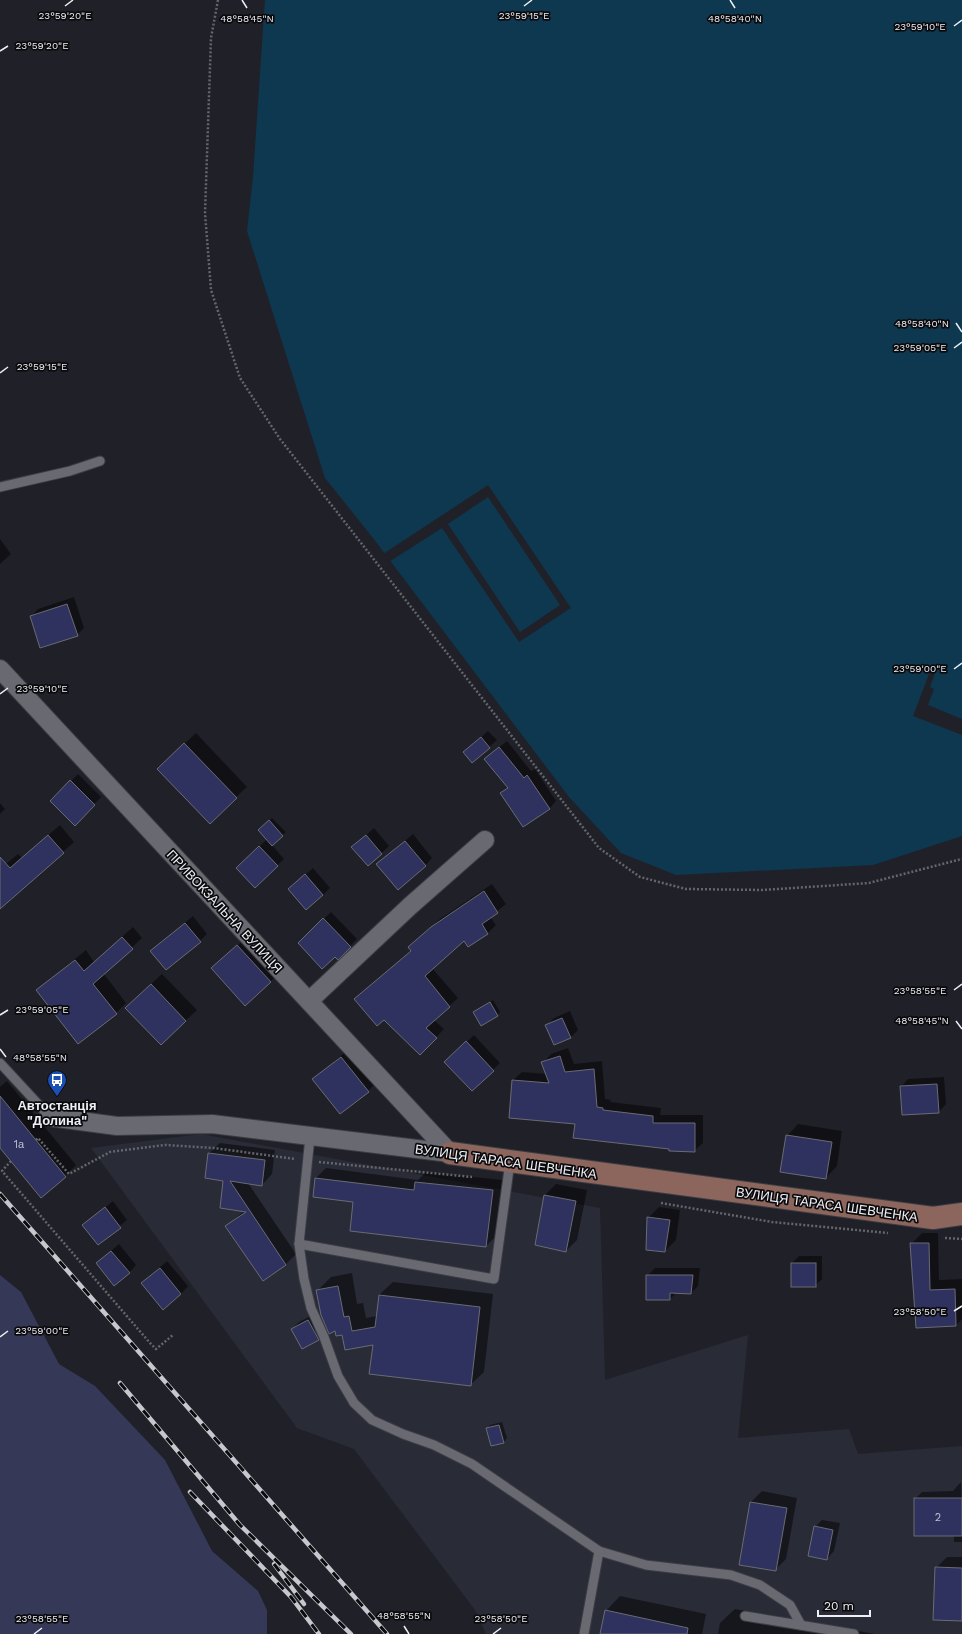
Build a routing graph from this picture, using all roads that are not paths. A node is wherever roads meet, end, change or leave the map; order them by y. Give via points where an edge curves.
1 (100, 461) dead end
2 (0, 487) edge
3 (0, 669) edge
4 (485, 840) dead end
5 (309, 1002) junction
6 (0, 1064) edge
7 (50, 1117) joint
8 (310, 1137) junction
9 (450, 1153) junction
10 (510, 1162) junction
11 (962, 1214) edge
12 (299, 1244) junction
13 (599, 1551) junction
14 (745, 1616) dead end
15 (801, 1625) junction
16 (584, 1634) edge
17 (854, 1634) edge

1 - 2 lane via 70,472
3 - 5 street, ПРИВОКЗАЛЬНА ВУЛИЦЯ
4 - 5 street via 410,906
5 - 9 street, ПРИВОКЗАЛЬНА ВУЛИЦЯ
6 - 7 lane
7 - 8 street, ВУЛИЦЯ ТАРАСА ШЕВЧЕНКА via 117,1126 212,1124
8 - 9 street, ВУЛИЦЯ ТАРАСА ШЕВЧЕНКА
8 - 12 lane
9 - 10 street, ВУЛИЦЯ ТАРАСА ШЕВЧЕНКА
10 - 11 street, ВУЛИЦЯ ТАРАСА ШЕВЧЕНКА via 933,1218
10 - 12 lane via 494,1279
12 - 13 lane via 311,1308 338,1376 354,1403 372,1420 434,1445 472,1464
13 - 15 lane via 646,1565 731,1574 760,1585 790,1605
13 - 16 lane
14 - 15 lane
15 - 17 lane

